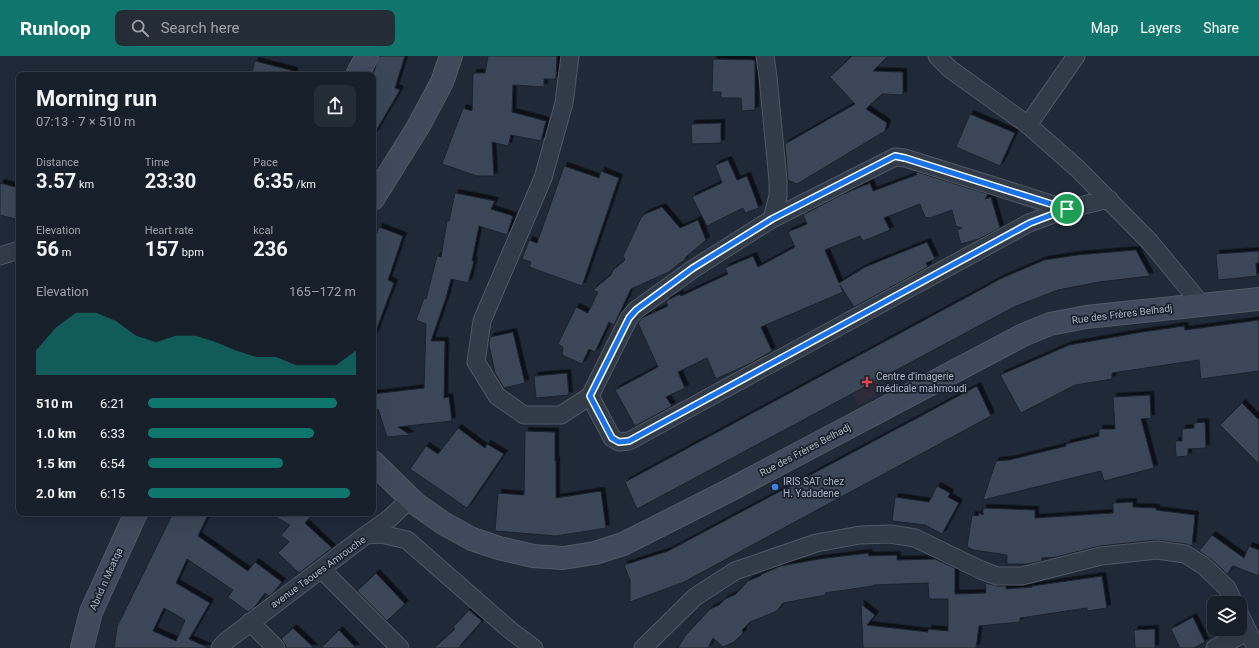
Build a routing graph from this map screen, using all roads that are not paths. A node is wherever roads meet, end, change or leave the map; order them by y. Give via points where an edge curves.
1 (366, 56) edge
2 (451, 56) edge
3 (570, 56) edge
4 (765, 56) edge
5 (937, 56) edge
6 (1076, 56) edge
7 (358, 72) edge
8 (1028, 125) junction
9 (376, 194) edge
10 (1109, 199) junction
11 (1067, 209) junction
12 (772, 219) junction
13 (16, 251) edge
14 (0, 256) edge
15 (1259, 299) edge
16 (1202, 305) junction
17 (590, 396) junction
18 (376, 465) edge
19 (410, 499) junction
20 (135, 516) edge
21 (366, 535) junction
22 (321, 569) junction
23 (1231, 596) edge
24 (250, 622) junction
25 (1248, 632) joint
26 (82, 648) edge
27 (220, 648) edge
28 (276, 648) edge
29 (400, 648) edge
30 (534, 648) edge
31 (643, 648) edge
32 (1215, 648) edge
33 (1256, 648) edge

1 - 7 main road
2 - 9 main road via 442,82 418,127
3 - 17 street via 564,103 543,178 482,321 476,362 497,396 524,415 561,415
4 - 12 street via 778,180 778,196
5 - 8 street via 950,69
6 - 8 street
8 - 10 street
10 - 11 street
10 - 16 street via 1150,242
11 - 12 street via 895,156
11 - 17 street via 1030,223 629,441 619,442 612,438
12 - 17 street via 693,268 636,310 629,318
13 - 14 street
15 - 16 main road, Rue des Frères Belhadj
16 - 19 main road, Rue des Frères Belhadj via 1086,317 1050,324 1022,335 728,491 623,544 595,553 563,558 533,556 499,548 472,539 443,523
18 - 19 main road, Rue des Frères Belhadj
19 - 21 street via 390,518
20 - 26 main road, Abrid n Mɛatqa via 91,612
21 - 22 street, avenue Taoues Amrouche
21 - 30 street, avenue Taoues Amrouche via 381,534 407,540
22 - 24 street, avenue Taoues Amrouche
22 - 29 street
23 - 31 street via 1227,588 1204,566 1185,554 1157,550 1101,556 1022,576 997,576 915,538 890,534 860,535 816,543 735,571 695,597
24 - 27 street, avenue Taoues Amrouche
24 - 28 street
25 - 32 street
25 - 33 street

